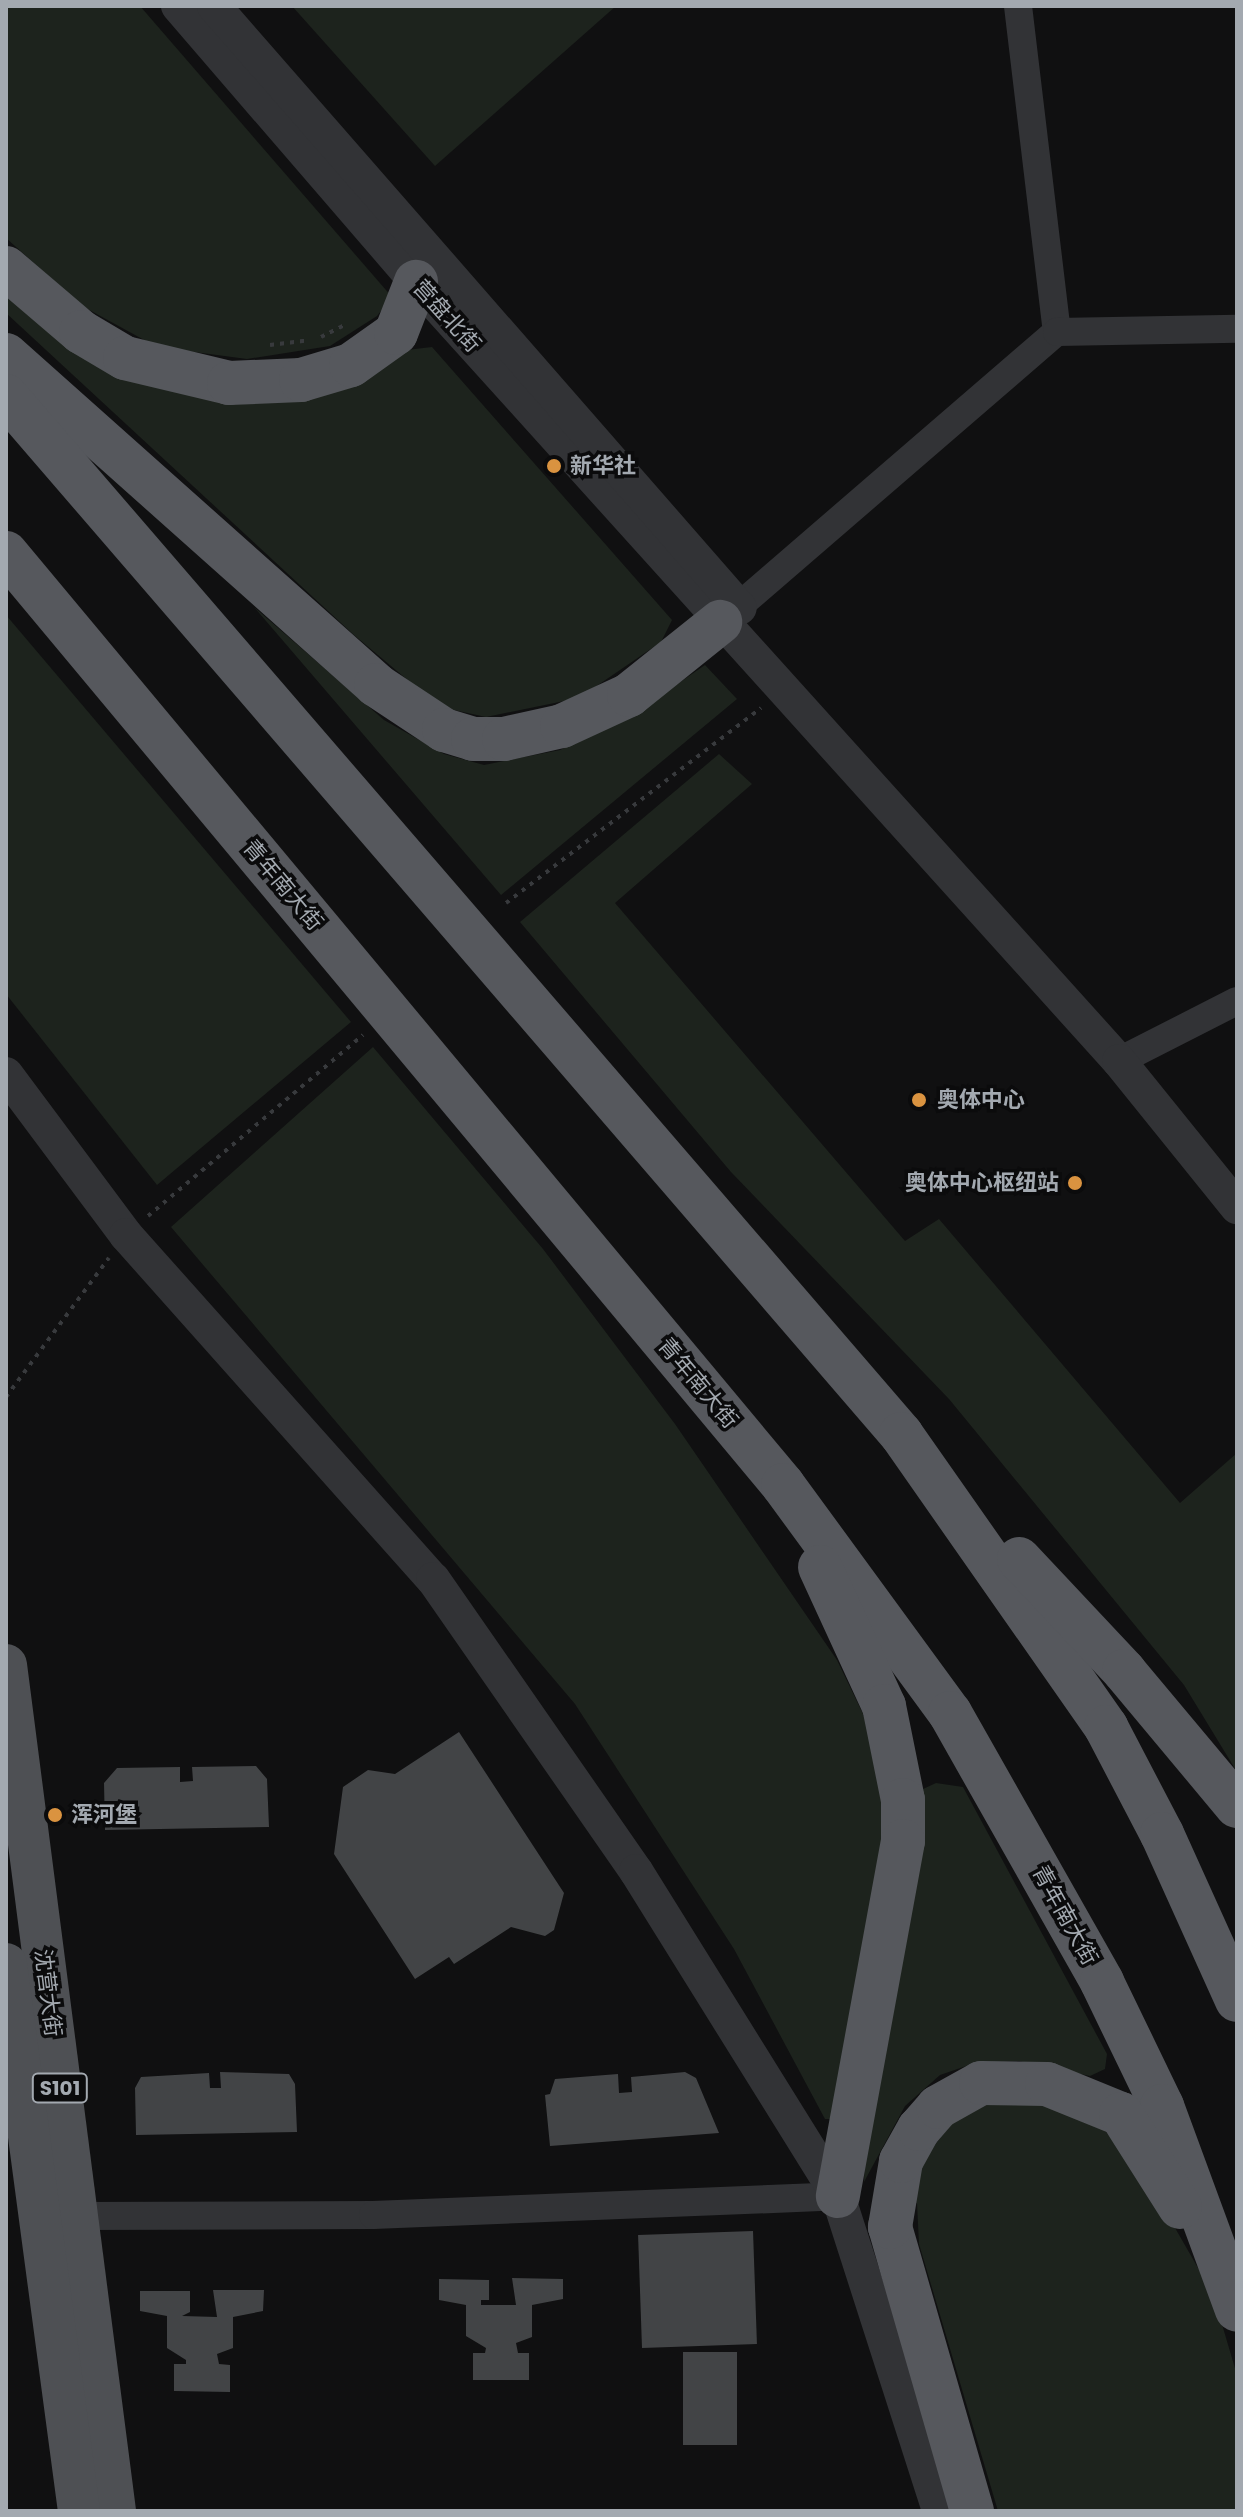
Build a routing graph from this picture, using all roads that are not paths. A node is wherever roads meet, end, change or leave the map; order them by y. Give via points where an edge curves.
1 (178, 6) edge
2 (214, 6) edge
3 (1018, 6) edge
4 (6, 268) edge
5 (416, 282) junction
6 (1237, 329) edge
7 (1057, 332) junction
8 (6, 355) edge
9 (6, 396) edge
10 (6, 553) edge
11 (730, 615) junction
12 (1237, 1001) edge
13 (1119, 1061) junction
14 (6, 1074) edge
15 (1237, 1207) edge
16 (901, 1434) junction
17 (783, 1485) junction
18 (6, 1665) edge
19 (1237, 1806) edge
20 (6, 1964) edge
21 (1237, 2000) edge
22 (32, 2116) edge
23 (838, 2196) junction
24 (77, 2216) junction
25 (1232, 2297) edge
26 (79, 2511) edge
27 (115, 2511) edge
28 (939, 2511) edge
29 (972, 2511) edge

1 - 5 street, 营盘北街
2 - 11 street, 营盘北街
3 - 7 street
4 - 5 highway via 81,332 125,358 229,383 301,380 351,365 396,333
5 - 11 street, 营盘北街
6 - 7 street
7 - 11 street
8 - 11 highway via 376,685 444,730 473,739 504,739 562,726 629,695
9 - 16 highway
10 - 17 highway, 青年南大街
11 - 13 street via 782,692
12 - 13 street
13 - 15 street
14 - 23 street via 126,1235 433,1579 636,1871
16 - 19 highway via 1124,1671
16 - 21 highway via 1106,1727 1162,1834
17 - 23 highway via 884,1706 903,1800 899,1869
17 - 25 highway, 青年南大街 via 950,1713 1081,1943 1162,2106
18 - 22 main road, 沈营大街 / S101
20 - 22 main road, 沈营大街 / S101
22 - 24 main road, 沈营大街 / S101
22 - 26 main road, 沈营大街 / S101
23 - 24 street via 373,2215
23 - 28 street
24 - 27 main road, 沈营大街 / S101
25 - 29 highway via 1121,2114 1047,2084 981,2083 938,2107 901,2161 890,2227

